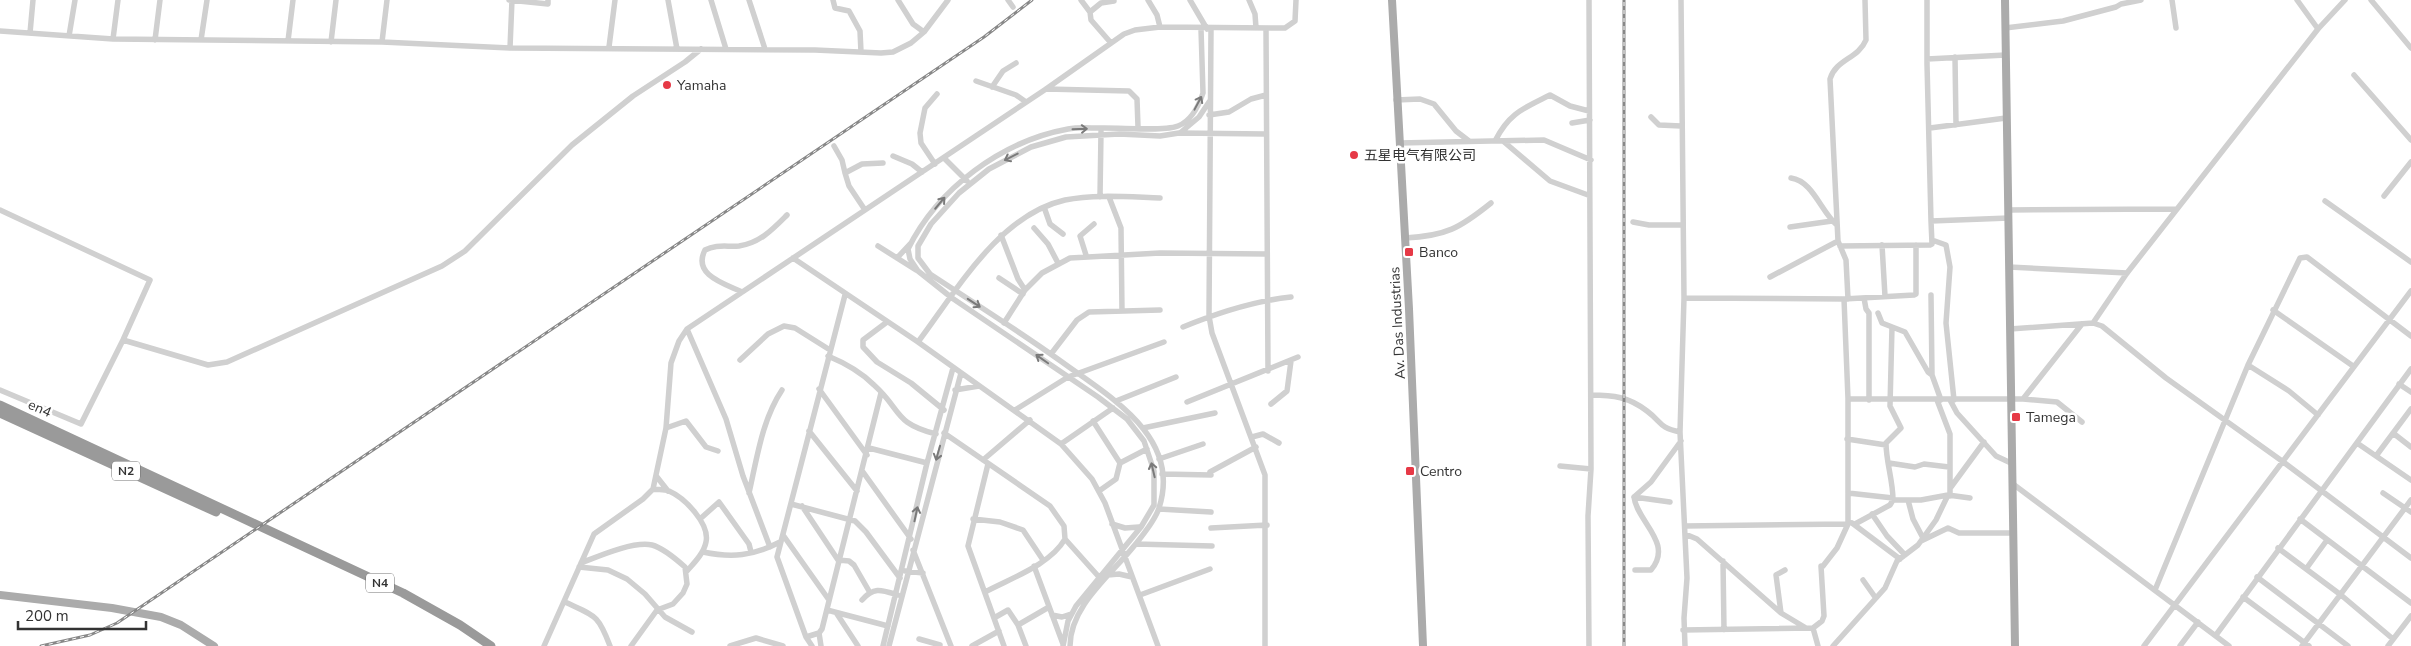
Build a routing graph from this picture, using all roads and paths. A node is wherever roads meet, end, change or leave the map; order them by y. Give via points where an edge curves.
1 (33, 0) edge
2 (75, 0) edge
3 (118, 0) edge
4 (160, 0) edge
5 (207, 0) edge
6 (293, 0) edge
7 (336, 0) edge
8 (387, 0) edge
9 (510, 0) edge
10 (548, 0) edge
11 (615, 0) edge
12 (668, 0) edge
13 (711, 0) edge
14 (749, 0) edge
15 (833, 0) edge
16 (898, 0) edge
17 (948, 0) edge
18 (1008, 0) edge
19 (1081, 0) edge
20 (1148, 0) edge
21 (1190, 0) edge
22 (1249, 0) edge
23 (1296, 0) edge
24 (1392, 0) edge
25 (1589, 0) edge
26 (1681, 0) edge
27 (1865, 0) edge
28 (1927, 0) edge
29 (2005, 0) edge
30 (2141, 0) edge
31 (2172, 0) edge
32 (2296, 0) edge
33 (2346, 0) edge
34 (2371, 0) edge
35 (1114, 1) edge
36 (1013, 8) dead end
37 (1090, 12) junction
38 (1160, 27) junction
39 (1256, 28) junction
40 (2005, 28) junction
41 (2176, 28) dead end
42 (1206, 29) junction
43 (1266, 29) junction
44 (2318, 29) junction
45 (0, 31) edge
46 (924, 32) junction
47 (30, 33) junction
48 (69, 36) junction
49 (113, 39) junction
50 (155, 40) junction
51 (201, 40) junction
52 (288, 41) junction
53 (331, 42) junction
54 (382, 42) junction
55 (1110, 43) junction
56 (609, 47) junction
57 (510, 48) junction
58 (726, 48) junction
59 (2411, 48) edge
60 (676, 49) junction
61 (701, 49) junction
62 (765, 49) junction
63 (861, 52) junction
64 (2006, 54) junction
65 (1955, 57) junction
66 (1927, 59) junction
67 (1016, 63) dead end
68 (1210, 64) junction
69 (1203, 65) junction
70 (2354, 75) dead end
71 (976, 81) dead end
72 (992, 87) junction
73 (1046, 89) junction
74 (937, 94) dead end
75 (1266, 95) junction
76 (1210, 100) junction
77 (1396, 100) junction
78 (1026, 102) junction
79 (1589, 111) junction
80 (1209, 115) junction
81 (1651, 118) dead end
82 (2006, 118) junction
83 (1590, 120) junction
84 (1572, 123) dead end
85 (1956, 125) junction
86 (1681, 126) junction
87 (1138, 127) junction
88 (1101, 128) junction
89 (1930, 128) junction
90 (1161, 132) junction
91 (1178, 133) junction
92 (1265, 134) junction
93 (1101, 135) junction
94 (1209, 135) junction
95 (2411, 140) edge
96 (1469, 141) junction
97 (1495, 141) junction
98 (1503, 141) junction
99 (1399, 144) junction
100 (834, 146) dead end
101 (893, 156) dead end
102 (944, 158) junction
103 (1591, 160) junction
104 (2411, 162) edge
105 (883, 163) dead end
106 (935, 164) junction
107 (922, 172) junction
108 (846, 173) junction
109 (1791, 178) dead end
110 (964, 179) junction
111 (970, 184) junction
112 (1588, 195) junction
113 (2384, 196) dead end
114 (1100, 197) junction
115 (1109, 197) junction
116 (1160, 198) dead end
117 (2325, 201) dead end
118 (1491, 202) dead end
119 (1044, 207) junction
120 (2176, 209) junction
121 (0, 210) edge
122 (865, 210) junction
123 (787, 214) dead end
124 (2009, 214) junction
125 (1931, 220) junction
126 (1633, 222) dead end
127 (928, 223) junction
128 (1834, 223) junction
129 (1094, 224) dead end
130 (1682, 225) junction
131 (1790, 227) dead end
132 (1034, 228) dead end
133 (1063, 234) dead end
134 (1001, 235) junction
135 (1405, 238) junction
136 (913, 240) junction
137 (1932, 240) junction
138 (1839, 243) junction
139 (1882, 245) junction
140 (1916, 245) junction
141 (878, 246) dead end
142 (1121, 254) junction
143 (1266, 254) junction
144 (1210, 255) junction
145 (1086, 256) junction
146 (793, 258) junction
147 (897, 258) junction
148 (1058, 262) junction
149 (2411, 262) edge
150 (2009, 266) junction
151 (918, 271) junction
152 (2127, 273) junction
153 (1770, 277) dead end
154 (999, 278) dead end
155 (2411, 291) edge
156 (742, 292) junction
157 (956, 292) junction
158 (1024, 292) junction
159 (1931, 294) dead end
160 (845, 295) junction
161 (1885, 296) junction
162 (1291, 297) dead end
163 (952, 298) junction
164 (1684, 298) junction
165 (1864, 298) junction
166 (1846, 299) junction
167 (1266, 300) junction
168 (1160, 310) dead end
169 (2273, 310) junction
170 (1122, 311) junction
171 (1878, 313) dead end
172 (1209, 316) junction
173 (2388, 320) junction
174 (887, 322) junction
175 (1004, 323) junction
176 (2082, 324) junction
177 (2093, 324) junction
178 (1183, 327) dead end
179 (1892, 327) junction
180 (687, 329) junction
181 (2010, 329) junction
182 (2411, 336) edge
183 (1028, 339) junction
184 (123, 340) junction
185 (918, 342) junction
186 (1164, 342) dead end
187 (1023, 346) junction
188 (829, 353) junction
189 (1051, 354) junction
190 (1298, 357) dead end
191 (740, 360) dead end
192 (1292, 361) junction
193 (2248, 365) junction
194 (2353, 366) junction
195 (953, 368) junction
196 (2411, 369) edge
197 (1268, 371) junction
198 (960, 373) junction
199 (1078, 374) junction
200 (1932, 375) junction
201 (1176, 376) dead end
202 (1068, 377) junction
203 (1232, 384) junction
204 (2399, 384) junction
205 (980, 386) junction
206 (819, 389) junction
207 (0, 390) edge
208 (782, 390) dead end
209 (954, 390) junction
210 (2411, 392) edge
211 (881, 393) junction
212 (1591, 395) junction
213 (1848, 399) junction
214 (2023, 399) junction
215 (1868, 400) junction
216 (1890, 400) junction
217 (1939, 400) junction
218 (1952, 400) junction
219 (2012, 400) junction
220 (1116, 401) junction
221 (1187, 402) dead end
222 (1271, 404) dead end
223 (0, 405) edge
224 (1113, 408) junction
225 (2411, 409) edge
226 (1015, 410) junction
227 (946, 411) junction
228 (0, 413) edge
229 (1215, 413) dead end
230 (2318, 415) junction
231 (1030, 420) junction
232 (1093, 421) junction
233 (2226, 421) junction
234 (2082, 422) dead end
235 (666, 428) junction
236 (1143, 428) junction
237 (809, 430) junction
238 (1680, 432) junction
239 (944, 433) junction
240 (2393, 433) junction
241 (936, 434) junction
242 (1252, 437) junction
243 (1848, 439) junction
244 (1680, 441) junction
245 (1984, 442) junction
246 (1279, 443) dead end
247 (2357, 443) junction
248 (1061, 444) junction
249 (1203, 444) dead end
250 (1886, 445) junction
251 (1256, 447) junction
252 (2411, 447) edge
253 (869, 448) junction
254 (1147, 449) junction
255 (718, 450) dead end
256 (867, 455) junction
257 (2376, 456) junction
258 (1159, 459) junction
259 (2282, 461) junction
260 (986, 462) junction
261 (1889, 462) junction
262 (927, 463) junction
263 (1120, 463) junction
264 (2013, 464) junction
265 (1560, 466) dead end
266 (1949, 467) junction
267 (1591, 469) junction
268 (863, 472) junction
269 (1162, 474) junction
270 (658, 477) junction
271 (2411, 480) edge
272 (2013, 484) junction
273 (1951, 487) junction
274 (653, 489) junction
275 (668, 491) junction
276 (857, 491) junction
277 (1099, 491) junction
278 (2321, 491) junction
279 (1848, 492) junction
280 (749, 493) junction
281 (2383, 493) dead end
282 (1949, 496) junction
283 (1634, 497) junction
284 (1970, 498) dead end
285 (1893, 499) junction
286 (1908, 500) junction
287 (2411, 500) edge
288 (1670, 502) dead end
289 (791, 504) junction
290 (802, 506) junction
291 (1159, 509) junction
292 (2408, 510) edge
293 (1211, 512) dead end
294 (1872, 514) junction
295 (245, 519) joint
296 (700, 519) junction
297 (850, 519) junction
298 (973, 519) junction
299 (2300, 519) junction
300 (1848, 523) junction
301 (1112, 524) junction
302 (1855, 524) junction
303 (1267, 525) junction
304 (253, 526) junction
305 (1140, 526) junction
306 (1685, 526) junction
307 (1211, 528) dead end
308 (264, 532) junction
309 (2013, 533) junction
310 (1686, 534) junction
311 (783, 535) junction
312 (2384, 537) junction
313 (1065, 539) junction
314 (1922, 540) junction
315 (2326, 540) junction
316 (780, 542) junction
317 (910, 542) junction
318 (1136, 544) junction
319 (1212, 546) dead end
320 (767, 548) junction
321 (2278, 548) junction
322 (1121, 550) junction
323 (703, 552) junction
324 (751, 552) junction
325 (914, 552) junction
326 (777, 557) junction
327 (1903, 557) junction
328 (1124, 558) junction
329 (2411, 558) edge
330 (838, 560) junction
331 (1043, 560) junction
332 (1723, 561) junction
333 (580, 565) junction
334 (1034, 566) junction
335 (2306, 568) junction
336 (2362, 568) junction
337 (1210, 569) dead end
338 (1635, 570) dead end
339 (1785, 570) dead end
340 (687, 571) junction
341 (905, 571) junction
342 (923, 573) junction
343 (1108, 575) junction
344 (1100, 577) junction
345 (1132, 577) junction
346 (2257, 577) junction
347 (900, 578) junction
348 (1863, 580) dead end
349 (2155, 590) junction
350 (870, 591) junction
351 (985, 592) junction
352 (895, 594) junction
353 (0, 595) edge
354 (1140, 595) junction
355 (2341, 595) junction
356 (902, 596) junction
357 (1876, 597) junction
358 (2243, 597) junction
359 (829, 600) junction
360 (862, 600) dead end
361 (565, 602) junction
362 (2411, 603) edge
363 (2175, 605) junction
364 (1049, 607) junction
365 (657, 610) junction
366 (827, 610) junction
367 (1781, 613) junction
368 (836, 614) junction
369 (1071, 614) junction
370 (1052, 615) junction
371 (2411, 616) edge
372 (994, 618) junction
373 (2198, 622) junction
374 (2320, 623) junction
375 (1018, 625) junction
376 (888, 626) junction
377 (1810, 628) junction
378 (944, 629) junction
379 (1683, 630) junction
380 (1724, 630) junction
381 (999, 631) junction
382 (692, 632) dead end
383 (819, 633) junction
384 (2216, 635) junction
385 (806, 637) junction
386 (919, 639) dead end
387 (2393, 639) junction
388 (940, 645) edge
389 (1063, 645) edge
390 (2305, 645) edge
391 (214, 646) edge
392 (481, 646) edge
393 (491, 646) edge
394 (544, 646) edge
395 (610, 646) edge
396 (631, 646) edge
397 (730, 646) edge
398 (783, 646) edge
399 (812, 646) edge
400 (820, 646) edge
401 (858, 646) edge
402 (883, 646) edge
403 (889, 646) edge
404 (951, 646) edge
405 (972, 646) edge
406 (1004, 646) edge
407 (1026, 646) edge
408 (1070, 646) edge
409 (1158, 646) edge
410 (1265, 646) edge
411 (1423, 646) edge
412 (1589, 646) edge
413 (1685, 646) edge
414 (1818, 646) edge
415 (1833, 646) edge
416 (2015, 646) edge
417 (2144, 646) edge
418 (2180, 646) edge
419 (2229, 646) edge
420 (2348, 646) edge
421 (2388, 646) edge

1 - 47 street
2 - 48 street
3 - 49 street
4 - 50 street
5 - 51 street
6 - 52 street
7 - 53 street
8 - 54 street
9 - 10 street via 548,4
9 - 57 street
11 - 56 street
12 - 60 street
13 - 58 street
14 - 62 street
15 - 63 street via 835,8 848,11 860,31
16 - 46 street via 913,24
17 - 46 street
18 - 36 street
19 - 37 street
20 - 38 street
21 - 42 street
22 - 39 street
23 - 43 street via 1293,24
24 - 77 main road, Av. Das Industrias
25 - 79 street
26 - 86 street
27 - 128 street via 1864,45 1836,66 1830,79
28 - 66 street
29 - 40 main road
30 - 40 street via 2063,21
31 - 41 street
32 - 44 street
33 - 44 street
34 - 59 street
35 - 37 street via 1101,3
37 - 55 street via 1091,20
38 - 42 street
38 - 55 street via 1135,30
39 - 42 street
39 - 43 street
40 - 64 main road
42 - 68 street
42 - 69 street
43 - 75 street
44 - 120 street
45 - 47 street
46 - 63 street via 906,47 893,52
47 - 48 street
48 - 49 street
49 - 50 street
50 - 51 street
51 - 52 street
52 - 53 street
53 - 54 street
54 - 57 street
55 - 73 street
56 - 57 street
56 - 60 street
58 - 61 street
58 - 62 street
60 - 61 street
61 - 184 street via 694,57 633,96 572,145 465,251 442,266 216,365
62 - 63 street
64 - 65 street
64 - 82 main road
65 - 66 street
65 - 85 street
66 - 89 street
67 - 72 street via 1003,71
68 - 69 street
68 - 76 street
90 -> 69 street via 1183,123 1199,103 1204,85
70 - 95 street
71 - 72 street
72 - 78 street
73 - 78 street
73 - 87 street via 1129,91 1136,99
74 - 106 street via 925,108 920,133 921,143
75 - 80 street via 1251,99 1229,112
75 - 92 street
76 - 80 street
76 - 91 street via 1199,117
77 - 96 street via 1420,99 1434,104 1456,131
77 - 99 main road, Av. Das Industrias
78 - 102 street
79 - 83 street
79 - 97 street via 1570,106 1550,95 1512,115
80 - 94 street
81 - 86 street via 1658,125
82 - 85 street
82 - 124 main road
83 - 84 street
83 - 103 street
85 - 89 street
86 - 130 street
87 - 88 street
87 - 90 street
88 - 93 street
110 -> 88 street via 997,156 1038,137 1069,129
89 - 125 street
90 - 91 street
90 - 93 street
91 - 94 street
92 - 94 street
92 - 143 street
93 -> 111 street via 1066,137 1031,147 989,168
93 - 114 street
94 - 144 street
96 - 97 street
96 - 99 street
97 - 98 street
98 - 103 street via 1551,142
98 - 112 street via 1550,181
99 - 135 main road, Av. Das Industrias
100 - 108 street
101 - 107 street
102 - 106 street
102 - 110 street
103 - 112 street
104 - 113 street
105 - 108 street via 862,164
106 - 107 street
107 - 122 street
108 - 122 street via 849,186
109 - 128 street via 1807,187
110 - 111 street
127 -> 110 street via 950,192
111 - 127 street
112 - 212 street
114 - 115 street
114 - 119 street via 1065,200
115 - 116 street
115 - 142 street via 1121,228
117 - 149 street
118 - 135 street via 1452,230 1433,236
119 - 133 street via 1050,224
119 - 134 street
120 - 124 street
120 - 152 street
121 - 184 street via 148,278 149,283
122 - 146 street
123 - 156 street via 760,240 739,246 711,246 705,250 702,264 706,273
124 - 125 street
124 - 150 main road
125 - 137 street
126 - 130 street
127 - 136 street
127 - 157 street via 918,246 918,258 930,274
128 - 131 street
128 - 138 street
129 - 145 street via 1080,236
130 - 164 street
132 - 148 street
134 - 157 street
134 - 158 street
135 - 411 main road, Av. Das Industrias
136 - 147 street
136 - 151 street via 908,249
137 - 140 street via 1930,246
137 - 218 street via 1946,245 1950,267 1946,323
138 - 139 street
138 - 153 street
138 - 166 street via 1846,260
139 - 140 street
139 - 161 street
140 - 161 street via 1916,294
141 - 147 street
142 - 144 street
142 - 145 street
142 - 170 street
143 - 144 street
143 - 167 street
144 - 172 street
145 - 148 street
146 - 156 street
146 - 160 street
147 - 151 street
148 - 158 street
150 - 152 street
150 - 181 main road
151 - 163 street
152 - 177 street
154 - 158 street
155 - 173 street
156 - 180 street
157 - 163 street
157 -> 175 street
158 - 175 street
159 - 200 street
160 - 174 street
160 - 188 street
161 - 165 street
162 - 167 street
163 - 185 street
163 - 187 street
164 - 166 street
164 - 238 street
165 - 166 street
165 - 215 street via 1869,314
166 - 213 street
167 - 172 street
167 - 197 street
168 - 170 street
169 - 173 street via 2303,256
169 - 193 street
169 - 194 street
170 - 189 street via 1095,311 1083,315
171 - 179 street via 1882,323
172 - 178 street
172 - 203 street via 1212,333
173 - 182 street
173 - 194 street
174 - 185 street
174 - 227 street via 863,340 863,347 871,358 911,383
175 - 183 street
176 - 177 street
176 - 181 street
176 - 214 street
177 - 233 street via 2106,329
179 - 200 street via 1904,332
179 - 216 street
180 - 235 street via 671,363
180 - 280 street via 726,419
181 - 219 main road
183 - 187 street
183 - 189 street
184 - 207 street, en4 via 81,424
185 - 195 street
186 - 199 street
202 -> 187 street
188 - 191 street via 795,328 784,326 768,334
188 - 206 street
188 - 211 street via 865,376
189 - 199 street
190 - 192 street
192 - 197 street
192 - 222 street via 1286,391
193 - 230 street via 2289,391
193 - 233 street
194 - 230 street
195 - 198 street
195 - 227 street
196 - 204 street
197 - 203 street
198 - 205 street
198 - 209 street
199 - 202 street
199 - 220 street
200 - 217 street
201 - 220 street
202 - 224 street
202 - 226 street
203 - 221 street
203 - 242 street
204 - 210 street
204 - 247 street
205 - 209 street
205 - 226 street
206 - 237 street
206 - 256 street
208 - 280 street via 773,404
209 - 227 street
211 - 241 street via 906,423
211 - 253 street
212 - 238 street via 1620,396 1649,412 1664,428
212 - 267 street
213 - 215 street
213 - 243 street
214 - 219 street
214 - 234 street via 2057,402
215 - 216 street
216 - 217 street
216 - 250 street via 1892,413 1901,430 1887,440
217 - 218 street
217 - 266 street via 1950,434
218 - 219 street
218 - 245 street via 1957,413
219 - 264 main road
220 - 236 street
223 - 295 highway, N2
224 - 232 street
224 - 254 street via 1138,432
225 - 240 street
226 - 231 street
227 - 239 street
227 - 241 street
228 - 304 highway, N2
229 - 236 street
230 - 259 street
231 - 248 street
231 - 260 street
232 - 248 street
232 - 263 street
233 - 259 street
233 - 349 street
235 - 255 street via 686,421 706,447
235 - 270 street
236 - 258 street
237 - 276 street
237 - 289 street
238 - 244 street
239 - 260 street
239 -> 325 street
240 - 252 street
240 - 257 street
241 - 262 street
242 - 246 street via 1262,434
242 - 251 street
243 - 250 street
243 - 279 street
244 - 283 street via 1651,482
244 - 306 street
245 - 264 street via 2000,460
245 - 273 street
247 - 257 street
247 - 278 street
248 - 277 street
249 - 258 street
250 - 261 street
251 - 269 street via 1211,474
251 - 303 street via 1265,475
253 - 256 street
253 - 262 street
254 - 263 street
305 -> 254 street via 1155,499 1154,471
256 - 268 street
257 - 271 street
258 - 269 street
259 - 278 street
259 - 363 street
260 - 298 street
260 - 313 street via 1050,506 1064,526
261 - 266 street via 1915,467 1924,464
261 - 285 street
317 -> 262 street
263 - 277 street via 1116,480
264 - 272 main road
265 - 267 street
266 - 273 street
267 - 412 street
268 - 276 street
268 - 317 street
269 - 291 street
270 - 274 street
270 - 275 street
272 - 309 main road
272 - 349 street
273 - 282 street
274 - 275 street
274 - 333 street via 594,534
275 - 296 street
276 - 297 street
277 - 301 street
278 - 299 street
278 - 312 street
279 - 285 street
279 - 300 street
280 - 320 street
281 - 292 street
282 - 284 street
282 - 286 street
282 - 314 street
283 - 288 street
283 - 338 street via 1659,548 1652,570
285 - 286 street
285 - 294 street via 1890,505
286 - 314 street
287 - 292 street
289 - 290 street
289 - 311 street
290 - 297 street
290 - 330 street
291 - 293 street
291 - 318 street
292 - 312 street
294 - 302 street
294 - 327 street
295 - 304 highway, N4
296 - 323 street via 707,535
296 - 324 street via 719,502 750,544
297 - 330 street
297 - 347 street via 866,532
298 - 331 street via 1000,522 1024,530
298 - 351 street via 968,546
299 - 315 street
299 - 321 street
300 - 302 street
300 - 306 street
300 - 377 street via 1822,566 1824,616
301 - 305 street via 1132,528
301 - 322 street
302 - 327 street
303 - 307 street
303 - 410 street
304 - 308 highway, N4
305 - 322 street
306 - 310 street
308 - 392 highway, N4 via 408,601
308 - 393 highway, N4 via 403,593
309 - 314 street via 1959,533 1948,528
309 - 416 main road
310 - 332 street
310 - 379 street
311 - 316 street
311 - 359 street
312 - 329 street
312 - 336 street
313 - 331 street
313 - 344 street
314 - 327 street
315 - 335 street
315 - 336 street
316 - 320 street
316 - 326 street
317 - 325 street
317 - 341 street
318 - 319 street
318 - 328 street
320 - 324 street
320 - 326 street
321 - 335 street
321 - 346 street
322 - 328 street
322 - 344 street
323 - 324 street via 729,557
323 - 340 street
325 - 341 street
325 - 342 street
326 - 385 street
327 - 357 street
328 - 343 street
328 - 345 street
330 - 350 street via 849,560
330 - 359 street
331 - 334 street
332 - 367 street
332 - 380 street
333 - 340 street via 632,546 653,545
333 - 361 street
333 - 365 street via 608,570 627,579 645,594
334 - 351 street
334 - 364 street
335 - 355 street
336 - 355 street
336 - 362 street
337 - 354 street
339 - 367 street via 1776,575
340 - 365 street via 683,593 673,604
341 - 342 street
341 - 347 street
341 - 356 street
342 - 378 street
343 - 345 street
343 - 408 street via 1074,623
344 - 369 street
345 - 354 street
346 - 358 street
346 - 374 street
347 - 352 street
348 - 357 street
349 - 363 street
350 - 352 street via 878,589
350 - 360 street
351 - 372 street
352 - 356 street
352 - 376 street
353 - 391 main road via 114,608 161,617 181,625
354 - 409 street
355 - 374 street
355 - 387 street
356 - 403 street
357 - 415 street
358 - 384 street
358 - 390 street
359 - 366 street
361 - 394 street
361 - 395 street via 597,618
363 - 373 street
363 - 417 street
364 - 370 street
364 - 375 street
365 - 382 street via 677,626
365 - 396 street
366 - 368 street
366 - 383 street
367 - 377 street
368 - 376 street
368 - 401 street
369 - 370 street via 1062,617
369 - 389 street
370 - 389 street
371 - 387 street
372 - 375 street via 1008,610
372 - 381 street
373 - 384 street
373 - 418 street
374 - 390 street
374 - 420 street
375 - 407 street
376 - 402 street
377 - 380 street
377 - 414 street
378 - 388 street
378 - 404 street
379 - 380 street
379 - 413 street
381 - 405 street
381 - 406 street
383 - 385 street
383 - 400 street
384 - 419 street
385 - 399 street
386 - 388 street
387 - 421 street
397 - 398 street via 756,638

